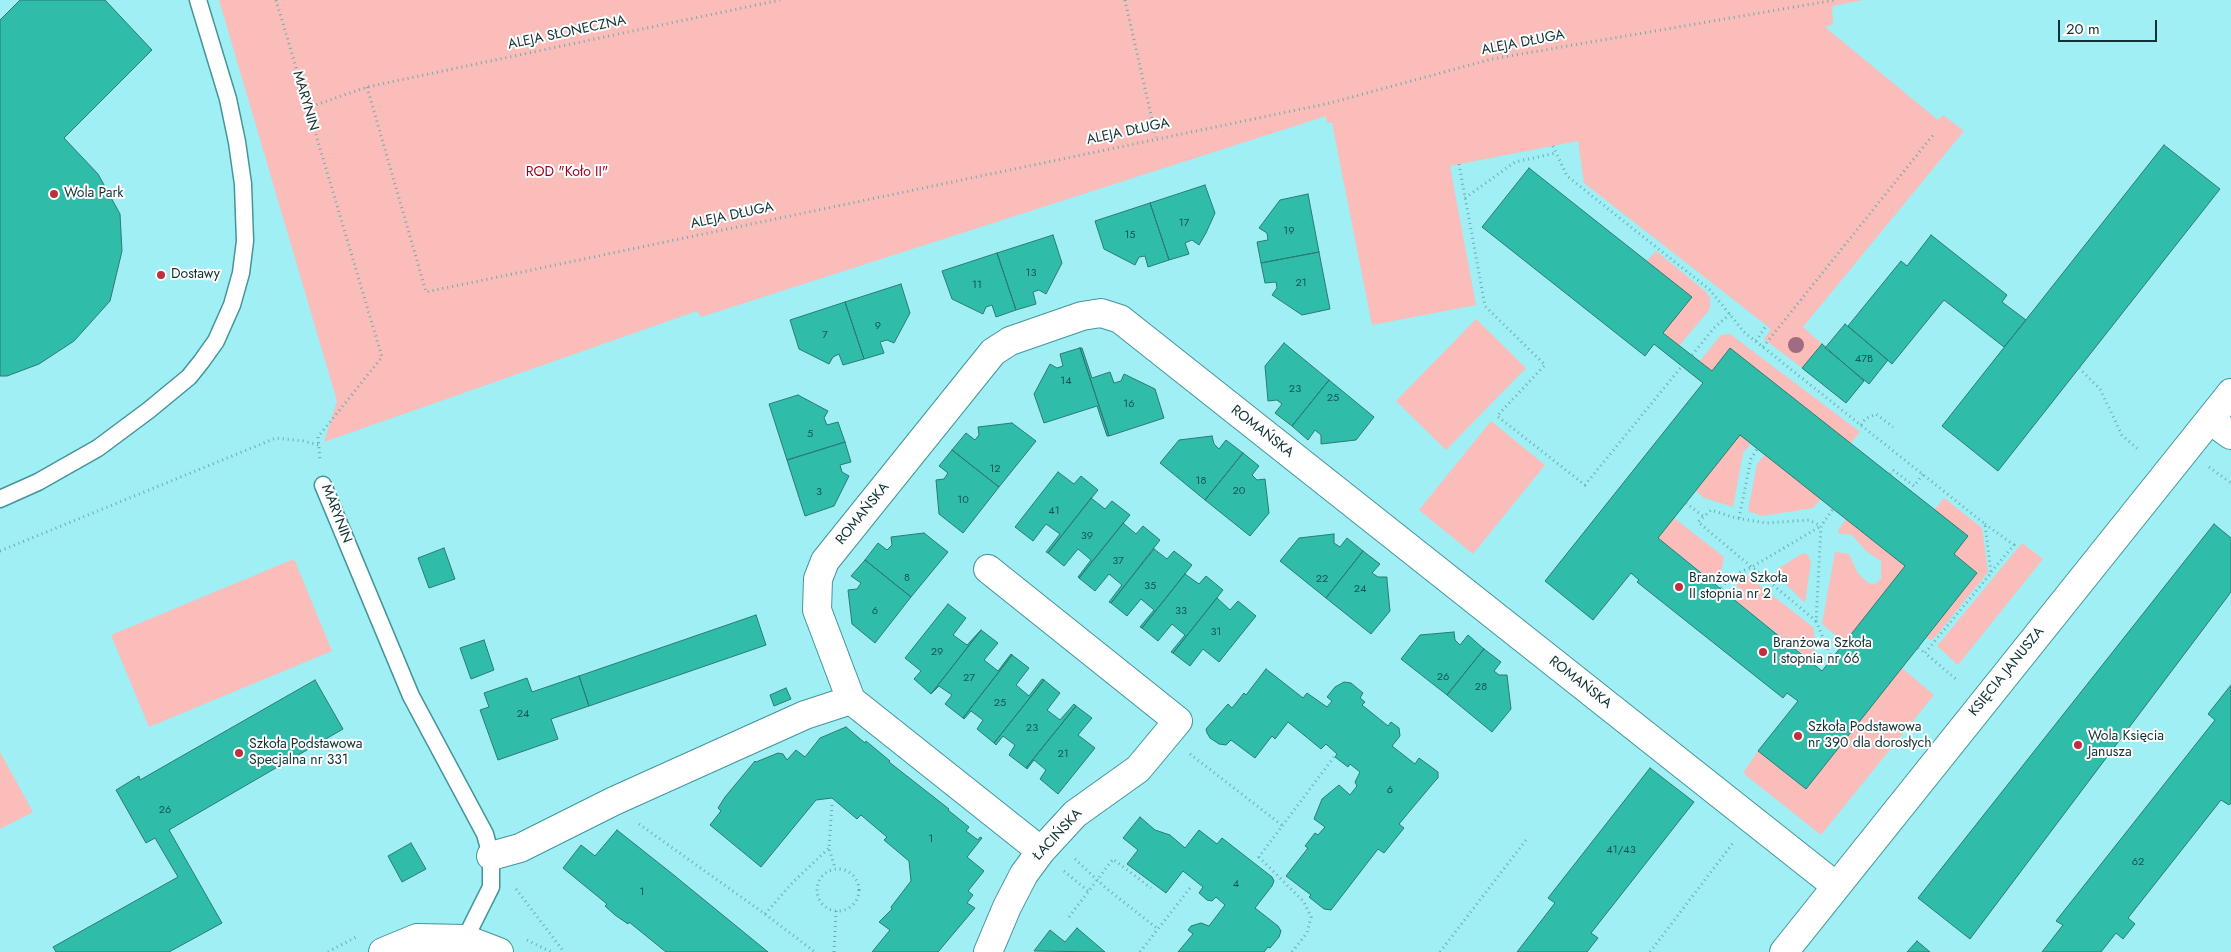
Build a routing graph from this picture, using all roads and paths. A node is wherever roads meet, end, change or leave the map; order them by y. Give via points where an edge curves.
1 (198, 0) edge
2 (276, 0) edge
3 (780, 0) edge
4 (1125, 0) edge
5 (1834, 0) edge
6 (367, 87) junction
7 (307, 108) junction
8 (1932, 135) dead end
9 (1156, 138) junction
10 (1553, 146) dead end
11 (1556, 153) junction
12 (1459, 164) dead end
13 (1465, 198) junction
14 (1730, 314) junction
15 (1766, 326) dead end
16 (1756, 341) junction
17 (1764, 347) junction
18 (1692, 355) dead end
19 (1682, 366) dead end
20 (2079, 368) dead end
21 (2231, 393) edge
22 (1861, 425) junction
23 (1893, 427) dead end
24 (2220, 427) edge
25 (319, 445) junction
26 (1758, 449) dead end
27 (2140, 451) dead end
28 (2220, 473) dead end
29 (1890, 474) dead end
30 (1923, 474) junction
31 (2231, 483) edge
32 (323, 485) joint
33 (0, 499) edge
34 (1686, 503) dead end
35 (1833, 509) dead end
36 (1704, 517) junction
37 (1739, 518) junction
38 (1985, 524) junction
39 (1822, 526) junction
40 (0, 551) edge
41 (1752, 567) junction
42 (988, 569) dead end
43 (1990, 573) junction
44 (1721, 588) dead end
45 (1816, 620) junction
46 (1918, 648) dead end
47 (1925, 653) junction
48 (1832, 659) dead end
49 (1957, 680) dead end
50 (851, 700) junction
51 (1172, 728) junction
52 (1334, 757) dead end
53 (614, 801) junction
54 (832, 805) dead end
55 (1751, 819) junction
56 (1283, 826) junction
57 (1526, 840) dead end
58 (829, 848) junction
59 (1071, 855) dead end
60 (491, 856) junction
61 (1051, 860) junction
62 (834, 868) junction
63 (1098, 878) junction
64 (513, 886) dead end
65 (1836, 886) junction
66 (1151, 888) dead end
67 (1190, 888) dead end
68 (1088, 891) junction
69 (836, 911) junction
70 (766, 914) junction
71 (1068, 917) dead end
72 (1158, 929) junction
73 (465, 939) junction
74 (383, 952) edge
75 (499, 952) edge
76 (564, 952) edge
77 (815, 952) edge
78 (834, 952) edge
79 (988, 952) edge
80 (1140, 952) edge
81 (1292, 952) edge
82 (1440, 952) edge
83 (1650, 952) edge
84 (1784, 952) edge

1 - 33 lane via 228,99 244,184 245,241 232,305 216,341 201,362 150,410 98,448
2 - 7 path, MARYNIN
3 - 6 path, ALEJA SŁONECZNA
4 - 9 path
5 - 9 path, ALEJA DŁUGA via 1492,59 1330,103
6 - 7 path, ALEJA SŁONECZNA
6 - 9 path, ALEJA DŁUGA via 426,292
7 - 25 path, MARYNIN via 382,357 318,437
8 - 17 path
10 - 11 path
11 - 13 path via 1515,162
11 - 14 path via 1567,176 1710,290
12 - 13 path
13 - 19 path via 1485,306 1545,365 1497,416 1586,485
14 - 16 path
14 - 18 path
15 - 16 path
16 - 17 path
17 - 22 path
20 - 27 path via 2100,389 2122,435
21 - 24 street, KSIĘCIA JANUSZA
22 - 23 path via 1865,418 1876,414
22 - 30 path
24 - 65 street, KSIĘCIA JANUSZA
25 - 32 path, MARYNIN
25 - 40 path via 276,438
26 - 37 path via 1751,460
28 - 31 path
29 - 30 path via 1893,470 1914,486
30 - 38 path
32 - 60 lane, MARYNIN via 411,696 485,834
34 - 36 path
35 - 39 path
36 - 37 path via 1711,510
36 - 41 path via 1698,522
37 - 39 path via 1766,523 1809,520
38 - 43 path
38 - 43 path via 2014,544
39 - 41 path
39 - 45 path
41 - 44 path via 1731,576
41 - 45 path
42 - 51 street
43 - 47 path
45 - 48 path
46 - 47 path
47 - 49 path
50 - 53 street via 805,715
50 - 55 street, ROMAŃSKA via 817,610 818,578 825,561 993,352 1010,341 1082,316 1101,313 1120,319
50 - 61 street
51 - 56 path
51 - 61 street, ŁACIŃSKA via 1138,769 1075,814
52 - 56 path
53 - 60 street via 520,848
53 - 70 path via 642,827
54 - 58 path
55 - 65 street, ROMAŃSKA
55 - 83 path
56 - 81 path via 1259,857 1304,902 1311,917 1307,933
57 - 82 path
58 - 62 path
58 - 70 path via 793,882
59 - 63 path
60 - 73 lane, MARYNIN via 491,887
61 - 68 path
61 - 79 street, ŁACIŃSKA via 1024,874
62 - 69 path via 819,879 816,888 821,904
62 - 69 path via 845,869 859,884 859,895 854,904 846,910
63 - 66 path via 1113,859
63 - 68 path
63 - 72 path via 1107,889
64 - 76 path
65 - 84 street, KSIĘCIA JANUSZA
67 - 72 path
68 - 71 path
69 - 78 path
70 - 77 path
72 - 80 path
73 - 74 street via 417,938
73 - 75 street

